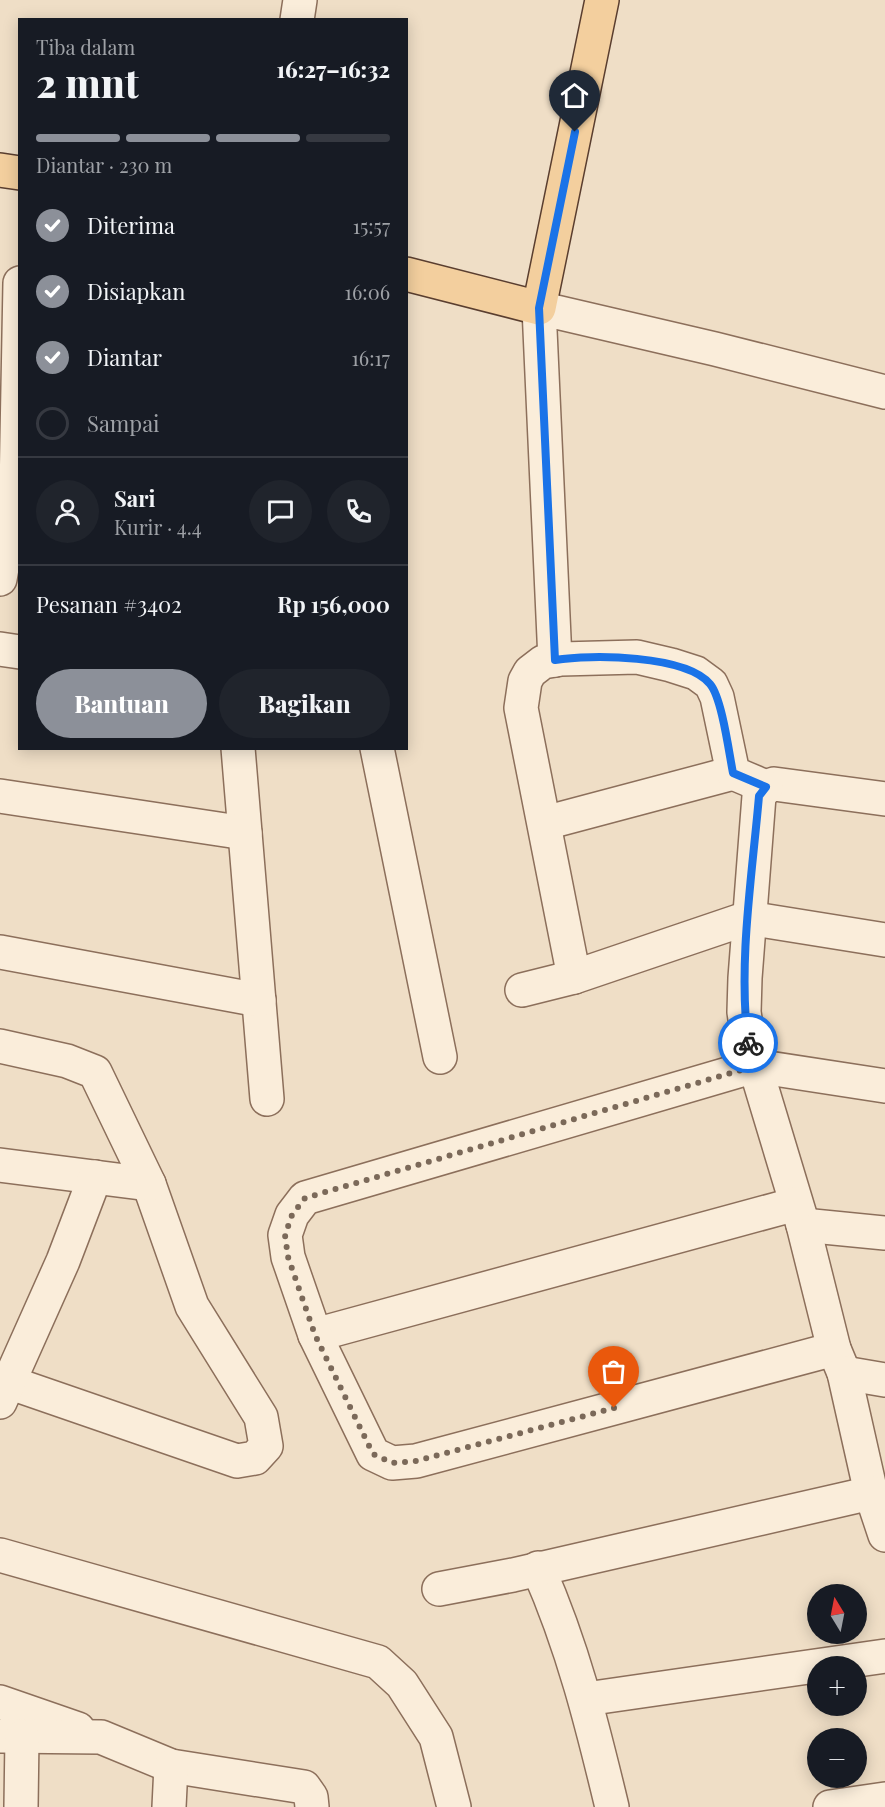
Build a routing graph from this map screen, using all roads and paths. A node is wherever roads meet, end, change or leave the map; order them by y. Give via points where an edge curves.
1 (300, 0) edge
2 (602, 0) edge
3 (297, 18) edge
4 (0, 170) edge
5 (18, 173) edge
6 (408, 275) edge
7 (551, 311) junction
8 (18, 335) edge
9 (885, 392) edge
10 (12, 490) edge
11 (0, 579) edge
12 (0, 649) edge
13 (18, 652) edge
14 (555, 660) junction
15 (238, 750) edge
16 (377, 750) edge
17 (733, 773) junction
18 (766, 787) junction
19 (0, 796) edge
20 (885, 799) edge
21 (545, 823) junction
22 (245, 833) junction
23 (748, 918) junction
24 (885, 940) edge
25 (0, 951) edge
26 (574, 976) junction
27 (522, 990) dead end
28 (259, 1000) junction
29 (0, 1046) edge
30 (440, 1057) dead end
31 (755, 1066) junction
32 (885, 1086) edge
33 (267, 1099) dead end
34 (0, 1165) edge
35 (95, 1177) junction
36 (149, 1184) junction
37 (800, 1214) junction
38 (885, 1233) edge
39 (315, 1335) junction
40 (839, 1361) junction
41 (885, 1380) edge
42 (4, 1392) edge
43 (871, 1493) junction
44 (884, 1530) edge
45 (0, 1555) edge
46 (538, 1568) junction
47 (439, 1589) dead end
48 (885, 1656) edge
49 (586, 1700) junction
50 (0, 1702) edge
51 (11, 1736) edge
52 (101, 1737) junction
53 (171, 1766) junction
54 (885, 1799) edge
55 (21, 1807) edge
56 (169, 1807) edge
57 (312, 1807) edge
58 (454, 1807) edge
59 (612, 1807) edge
60 (830, 1807) edge

1 - 3 street
2 - 7 main road
4 - 5 main road
6 - 7 main road
7 - 9 street
7 - 14 street
8 - 10 street
10 - 11 street
12 - 13 street
14 - 17 street via 637,657 696,673 711,684 717,698
14 - 21 street via 543,662 530,672 521,708
15 - 22 street
16 - 30 street
17 - 18 street
17 - 21 street
18 - 20 street via 774,784
18 - 23 street via 759,796
19 - 22 street
21 - 26 street
22 - 28 street
23 - 24 street
23 - 26 street
23 - 31 street via 744,1012
25 - 28 street
26 - 27 street
28 - 33 street
29 - 36 street via 67,1061 95,1072
31 - 32 street
31 - 37 street
31 - 39 street via 305,1198 292,1215 285,1235 288,1257
34 - 35 street
35 - 36 street
35 - 42 street via 63,1261
36 - 42 street via 192,1306 261,1417 266,1446 255,1458 237,1461
37 - 38 street
37 - 39 street
37 - 40 street
39 - 40 street via 373,1454 392,1463 416,1461
40 - 41 street
40 - 43 street
43 - 44 street
43 - 46 street
45 - 58 street via 378,1662 402,1684 436,1737
46 - 47 street
46 - 49 street via 557,1610
48 - 49 street
49 - 59 street
50 - 52 street
51 - 52 street
51 - 55 street
52 - 53 street
53 - 56 street
53 - 57 street via 304,1787
54 - 60 street

